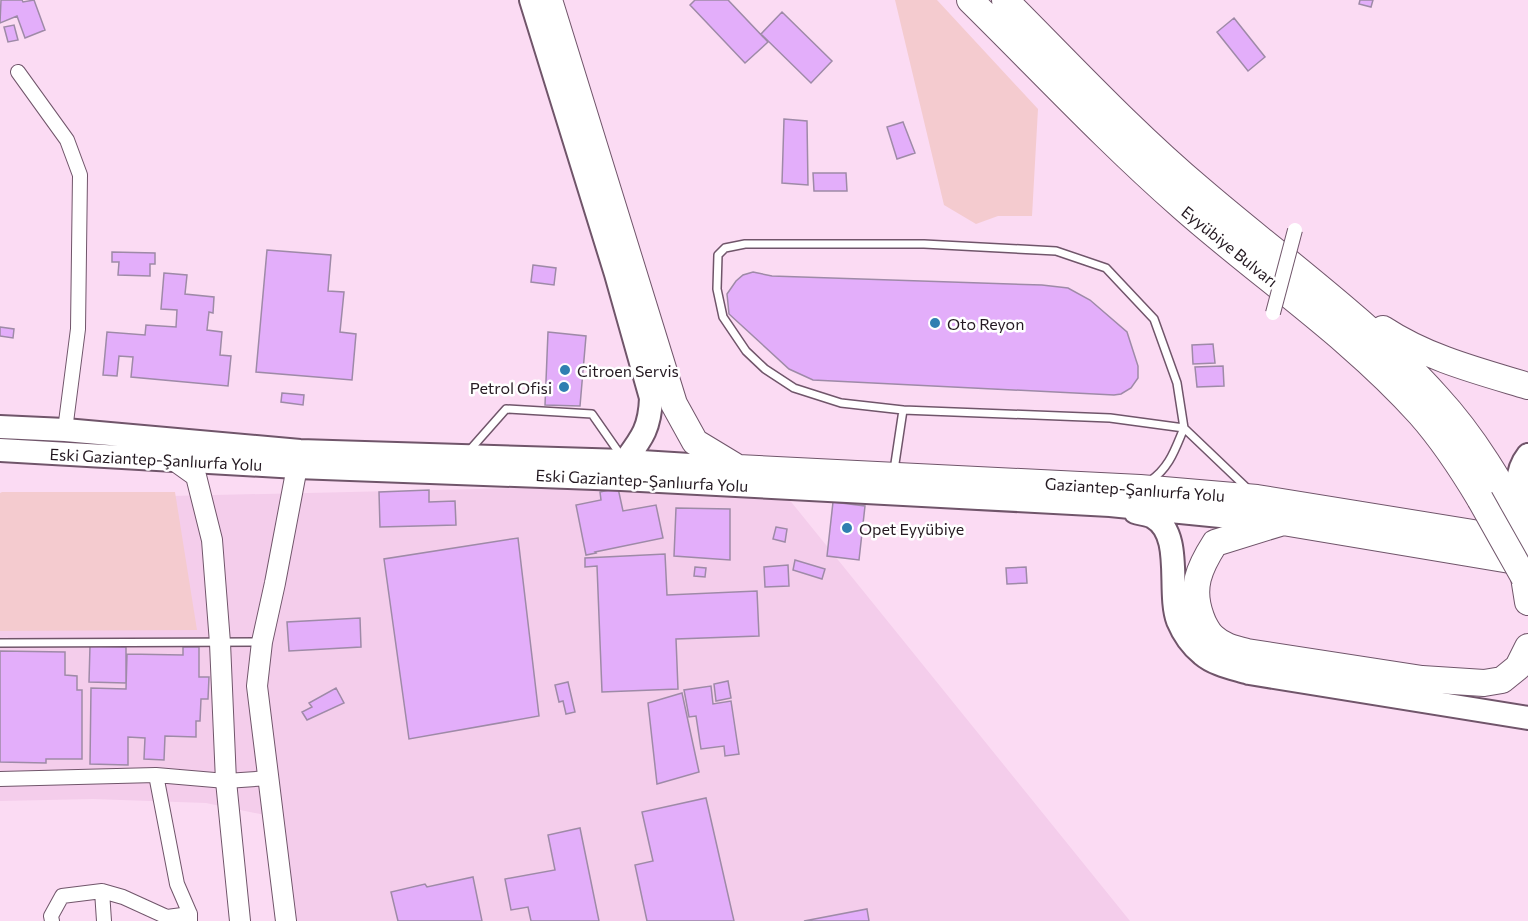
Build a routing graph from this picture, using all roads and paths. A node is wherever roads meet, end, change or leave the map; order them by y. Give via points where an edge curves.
1 (531, 0) edge
2 (549, 0) edge
3 (970, 0) edge
4 (1005, 0) edge
5 (18, 72) dead end
6 (1295, 230) dead end
7 (1312, 283) junction
8 (1273, 313) dead end
9 (1528, 386) edge
10 (903, 410) junction
11 (0, 428) edge
12 (1184, 428) junction
13 (65, 430) junction
14 (0, 450) edge
15 (1528, 455) edge
16 (464, 456) junction
17 (175, 461) junction
18 (625, 461) junction
19 (297, 467) junction
20 (738, 468) junction
21 (893, 476) junction
22 (1140, 488) junction
23 (1513, 493) junction
24 (1257, 498) junction
25 (1110, 505) junction
26 (1283, 522) junction
27 (1527, 533) edge
28 (1527, 582) edge
29 (262, 642) junction
30 (0, 643) edge
31 (220, 643) junction
32 (1528, 647) edge
33 (1528, 718) edge
34 (156, 775) junction
35 (270, 778) junction
36 (0, 779) edge
37 (225, 781) junction
38 (102, 891) junction
39 (190, 917) edge
40 (52, 921) edge
41 (104, 921) edge
42 (240, 921) edge
43 (286, 921) edge

1 - 18 main road via 651,398 650,417 643,435
2 - 20 highway via 674,404 695,442
3 - 28 highway, Eyyübiye Bulvarı, bridge via 1122,153 1349,345 1418,413 1442,441 1480,499
4 - 7 highway, Eyyübiye Bulvarı via 1134,129
5 - 13 street via 67,140 80,175 78,329
6 - 8 street, bridge
7 - 9 highway via 1407,344 1458,365
7 - 23 highway, Eyyübiye Bulvarı via 1412,370
10 - 12 lane via 1110,417
10 - 12 lane via 841,403 794,388 765,369 746,351 723,317 717,289 718,255 725,248 745,244 924,244 1056,251 1106,268 1154,319 1177,383
10 - 21 lane
11 - 13 main road, Eski Gaziantep-Şanlıurfa Yolu
12 - 22 lane via 1174,455 1157,476
12 - 24 lane
13 - 16 main road, Eski Gaziantep-Şanlıurfa Yolu via 300,451
14 - 17 main road, Eski Gaziantep-Şanlıurfa Yolu
15 - 23 main road
16 - 18 main road, Eski Gaziantep-Şanlıurfa Yolu
16 - 18 lane via 506,409 592,414
17 - 19 main road, Eski Gaziantep-Şanlıurfa Yolu
17 - 31 street via 196,476 212,540
18 - 20 main road, Eski Gaziantep-Şanlıurfa Yolu
19 - 25 main road, Eski Gaziantep-Şanlıurfa Yolu via 621,479
19 - 29 street
20 - 21 highway, Gaziantep-Şanlıurfa Yolu
21 - 22 highway, Gaziantep-Şanlıurfa Yolu
22 - 24 highway, Gaziantep-Şanlıurfa Yolu
23 - 27 highway, Eyyübiye Bulvarı
24 - 27 highway, Gaziantep-Şanlıurfa Yolu
25 - 26 main road, Eski Gaziantep-Şanlıurfa Yolu
25 - 33 main road via 1153,517 1164,528 1171,541 1178,620 1203,655 1220,664 1249,673
26 - 28 highway
26 - 32 highway via 1215,543 1204,559 1195,600 1212,637 1226,646 1458,683 1502,680 1518,667
29 - 31 lane
29 - 35 street via 257,686
30 - 31 lane
31 - 37 street
34 - 36 street
34 - 37 street
34 - 39 street via 177,884
35 - 37 street
35 - 43 street
37 - 42 street
38 - 39 street via 167,917
38 - 40 street via 62,896
38 - 41 street

